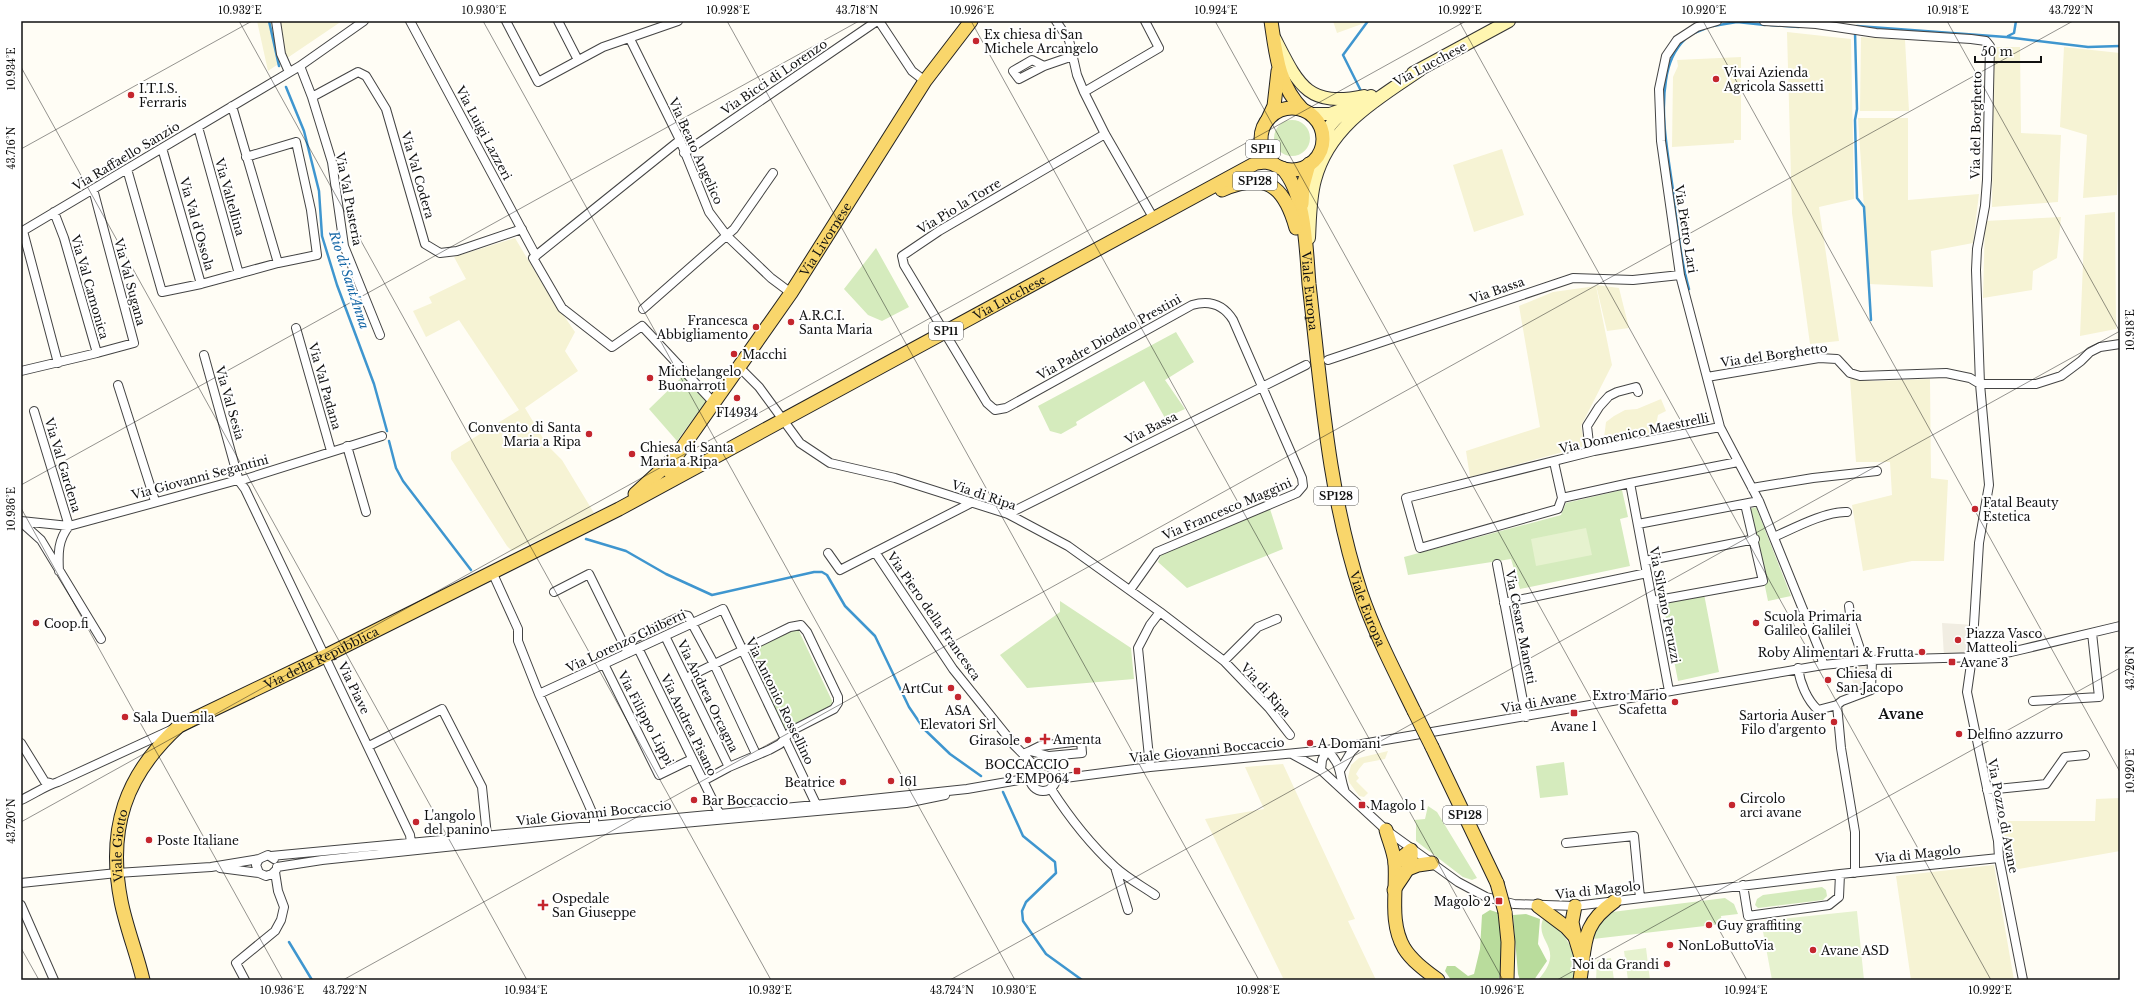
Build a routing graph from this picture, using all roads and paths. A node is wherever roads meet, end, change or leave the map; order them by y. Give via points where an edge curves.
1 (276, 21) edge
2 (364, 21) edge
3 (410, 21) edge
4 (506, 21) edge
5 (558, 21) edge
6 (678, 21) edge
7 (878, 21) edge
8 (971, 21) edge
9 (1056, 21) edge
10 (1145, 21) edge
11 (1271, 21) edge
12 (1509, 21) edge
13 (1717, 21) edge
14 (1764, 21) edge
15 (1273, 35) junction
16 (630, 39) junction
17 (1073, 56) junction
18 (578, 60) junction
19 (300, 66) junction
20 (1044, 66) dead end
21 (1278, 67) junction
22 (1420, 70) junction
23 (289, 72) junction
24 (925, 81) junction
25 (1391, 85) junction
26 (1084, 92) junction
27 (312, 97) junction
28 (232, 106) junction
29 (1350, 107) junction
30 (1307, 112) junction
31 (1268, 118) junction
32 (198, 127) junction
33 (1105, 134) junction
34 (1323, 138) junction
35 (680, 140) junction
36 (162, 148) junction
37 (684, 153) junction
38 (246, 157) junction
39 (1309, 164) junction
40 (1278, 166) junction
41 (127, 169) junction
42 (773, 173) dead end
43 (93, 189) junction
44 (54, 212) junction
45 (1301, 214) junction
46 (1154, 219) junction
47 (522, 229) junction
48 (22, 231) edge
49 (727, 236) junction
50 (535, 257) junction
51 (278, 263) junction
52 (1308, 268) junction
53 (239, 274) junction
54 (1680, 275) junction
55 (201, 284) junction
56 (791, 293) junction
57 (643, 309) dead end
58 (296, 328) dead end
59 (944, 332) junction
60 (380, 335) dead end
61 (2120, 344) edge
62 (97, 353) junction
63 (204, 355) dead end
64 (1328, 360) dead end
65 (58, 363) junction
66 (1306, 365) dead end
67 (739, 367) junction
68 (21, 371) edge
69 (1707, 377) junction
70 (1980, 384) junction
71 (118, 385) dead end
72 (1261, 386) junction
73 (1638, 392) dead end
74 (714, 403) junction
75 (995, 410) joint
76 (34, 411) dead end
77 (783, 421) junction
78 (1720, 427) junction
79 (382, 436) dead end
80 (347, 446) junction
81 (331, 451) junction
82 (1590, 452) junction
83 (677, 455) junction
84 (1554, 462) junction
85 (1738, 462) junction
86 (1877, 471) dead end
87 (686, 472) junction
88 (239, 481) junction
89 (1630, 483) junction
90 (1303, 486) joint
91 (1752, 488) junction
92 (1562, 498) junction
93 (155, 501) junction
94 (1759, 501) junction
95 (971, 503) junction
96 (1745, 504) junction
97 (620, 509) junction
98 (366, 512) dead end
99 (1847, 512) dead end
100 (1008, 514) junction
101 (21, 521) edge
102 (40, 523) junction
103 (1638, 524) junction
104 (69, 526) junction
105 (1774, 537) junction
106 (1755, 539) junction
107 (41, 540) junction
108 (875, 552) junction
109 (828, 553) dead end
110 (1645, 561) junction
111 (1497, 564) dead end
112 (59, 571) junction
113 (1647, 573) junction
114 (493, 574) junction
115 (1130, 590) junction
116 (554, 592) dead end
117 (1653, 601) junction
118 (1504, 603) junction
119 (1849, 606) dead end
120 (723, 609) joint
121 (1160, 612) junction
122 (1277, 618) dead end
123 (692, 623) junction
124 (2120, 626) edge
125 (2092, 633) junction
126 (665, 636) junction
127 (101, 639) dead end
128 (638, 648) junction
129 (742, 649) junction
130 (628, 653) junction
131 (325, 656) junction
132 (1972, 657) junction
133 (1224, 661) junction
134 (1868, 661) junction
135 (604, 664) junction
136 (714, 664) junction
137 (1823, 665) junction
138 (1798, 668) junction
139 (686, 678) junction
140 (1669, 691) junction
141 (539, 694) junction
142 (2033, 701) dead end
143 (1837, 705) junction
144 (1526, 717) junction
145 (179, 726) junction
146 (1290, 735) dead end
147 (785, 739) junction
148 (21, 743) edge
149 (1359, 744) junction
150 (369, 746) junction
151 (1327, 750) junction
152 (1027, 753) junction
153 (756, 754) junction
154 (1291, 754) junction
155 (2085, 755) dead end
156 (692, 759) junction
157 (729, 767) junction
158 (1036, 767) junction
159 (1150, 767) junction
160 (1341, 769) junction
161 (1321, 770) junction
162 (1030, 778) junction
163 (1057, 779) junction
164 (703, 781) junction
165 (50, 783) junction
166 (967, 789) junction
167 (1051, 789) junction
168 (1987, 790) junction
169 (1346, 794) junction
170 (21, 800) edge
171 (816, 804) junction
172 (719, 813) junction
173 (594, 825) junction
174 (1386, 830) junction
175 (487, 836) junction
176 (411, 843) junction
177 (1566, 843) dead end
178 (1411, 850) junction
179 (272, 856) junction
180 (1999, 858) junction
181 (259, 859) junction
182 (1395, 863) junction
183 (1432, 863) junction
184 (211, 867) junction
185 (1115, 867) junction
186 (1408, 869) junction
187 (276, 870) junction
188 (117, 873) junction
189 (1855, 873) junction
190 (261, 874) junction
191 (1840, 874) junction
192 (21, 883) edge
193 (1743, 886) junction
194 (278, 891) junction
195 (1394, 891) junction
196 (1155, 895) dead end
197 (1640, 898) junction
198 (1615, 901) junction
199 (21, 905) edge
200 (1538, 906) junction
201 (1574, 906) junction
202 (1128, 910) dead end
203 (1587, 931) junction
204 (1575, 937) junction
205 (1582, 960) junction
206 (1507, 978) edge
207 (54, 980) edge
208 (143, 980) edge
209 (244, 980) edge
210 (1438, 980) edge
211 (1580, 980) edge
212 (2023, 980) edge

1 - 23 street via 281,54
2 - 19 street, Via Raffaello Sanzio
3 - 47 street, Via Luigi Lazzeri
4 - 18 street via 538,82
5 - 18 street
6 - 16 street
7 - 24 street via 912,71
7 - 37 street, Via Bicci di Lorenzo
8 - 24 main road, Via Livornese
9 - 17 street via 1069,40
10 - 26 street via 1160,48
11 - 15 main road
12 - 22 main road, Via Lucchese
13 - 54 street, Via Pietro Lari via 1697,27 1677,40 1666,56 1659,89 1661,141
14 - 70 street, Via del Borghetto via 1816,24 1876,33 1971,38 1986,41 1990,46 1987,180 1976,270
15 - 21 main road
15 - 25 main road via 1294,75 1305,88 1317,96 1332,100 1350,99 1375,93
16 - 18 street
16 - 35 street, Via Beato Angelico
17 - 20 street
17 - 26 street via 1076,75
19 - 23 street, Via Raffaello Sanzio
19 - 27 street, Via Val Pusteria
21 - 30 main road via 1289,94
21 - 31 main road via 1274,106
22 - 25 main road, Via Lucchese
22 - 52 main road, SP128 via 1361,111 1346,125 1322,161 1314,180 1311,202
23 - 28 street, Via Raffaello Sanzio
24 - 56 main road, Via Livornese
25 - 29 main road, Via Lucchese
26 - 33 street
27 - 47 street, Via Val Codera via 358,72 366,76 386,109 425,244 440,253 457,251
27 - 60 street, Via Val Pusteria via 332,162 344,246
28 - 32 street, Via Raffaello Sanzio
28 - 38 street
29 - 30 main road, Via Lucchese via 1330,114
29 - 34 main road, Via Lucchese via 1330,124
30 - 31 main road, Via Lucchese via 1288,108
30 - 34 main road via 1319,125
31 - 40 main road, SP11 via 1261,134 1261,143 1263,151
32 - 36 street, Via Raffaello Sanzio
32 - 53 street, Via Valtellina
33 - 46 street
33 - 59 street, Via Pio la Torre via 939,231 902,256 904,265
34 - 39 main road, Via Lucchese via 1320,153
35 - 37 street, Via Beato Angelico
35 - 50 street
36 - 41 street, Via Raffaello Sanzio
36 - 55 street, Via Val d'Ossola
37 - 49 street, Via Beato Angelico via 709,212
38 - 51 street
38 - 51 street via 296,142 311,210 317,255
39 - 40 main road, Via Lucchese / SP11 via 1296,170
39 - 45 main road, Viale Europa / SP128 via 1303,186
40 - 45 main road, Viale Europa / SP128 via 1292,180
40 - 46 main road, Via Lucchese / SP11 via 1265,162 1256,163
41 - 43 street, Via Raffaello Sanzio
41 - 55 street, Via Val d'Ossola via 162,292
42 - 49 street
43 - 44 street, Via Raffaello Sanzio
43 - 62 street, Via Val Sugana via 134,343
44 - 48 street, Via Raffaello Sanzio
44 - 62 street, Via Val Camonica
45 - 52 main road, Viale Europa / SP128
46 - 52 main road, SP128 via 1202,201 1238,183 1252,180 1261,182 1274,188 1284,197 1293,216
46 - 59 main road, Via Lucchese / SP11
47 - 50 street, Via Luigi Lazzeri
48 - 65 street
49 - 56 street, Via Beato Angelico via 771,278
49 - 57 street
50 - 74 street, Via Luigi Lazzeri via 562,308 612,347 642,326
51 - 53 street
52 - 206 main road, Viale Europa / SP128, bridge via 1329,450 1342,526 1370,615 1497,883 1505,912 1508,942
53 - 55 street
54 - 64 street, Via Bassa via 1634,280 1573,278
54 - 69 street, Via Pietro Lari
56 - 67 main road, Via Livornese
58 - 81 street, Via Val Padana
59 - 75 street, Via Pio la Torre via 987,403
59 - 77 main road, Via Lucchese / SP11
61 - 70 street via 2100,347 2090,352 2071,369 2047,381 2036,384
62 - 65 street, Via Val Camonica
63 - 88 street, Via Val Sesia
65 - 68 street, Via Val Camonica
66 - 72 street, Via Bassa
67 - 74 main road, Via Livornese
67 - 77 street, Via di Ripa via 759,387
69 - 70 street, Via del Borghetto via 1825,358 1837,359 1850,373 1860,376 1946,373 1970,378
69 - 78 street, Via Pietro Lari
70 - 132 street, Via del Borghetto via 1989,485 1979,543
71 - 93 street
72 - 75 street, Via Padre Diodato Prestini via 1228,311 1201,302 1006,408
72 - 90 street, Via Padre Diodato Prestini via 1302,478
72 - 100 street, Via Bassa
73 - 82 street via 1636,387 1617,392 1609,396 1599,407 1587,426
74 - 83 main road, Via Livornese
76 - 104 street, Via Val Gardena
77 - 87 main road, Via Lucchese / SP11
77 - 95 street, Via di Ripa via 800,443 830,463 895,478
78 - 82 street, Via Domenico Maestrelli
78 - 85 street, Via Pietro Lari
79 - 80 street, Via Giovanni Segantini
80 - 81 street, Via Giovanni Segantini
80 - 98 street
81 - 88 street, Via Giovanni Segantini
82 - 84 street, Via Domenico Maestrelli
83 - 87 main road, Via Livornese via 670,472
83 - 97 main road, Via Livornese
84 - 92 street, Via Domenico Maestrelli
84 - 92 street, Via Domenico Maestrelli via 1406,498 1420,548 1558,509
85 - 89 street
85 - 91 street, Via Pietro Lari
86 - 91 street
87 - 97 main road, Via Lucchese / SP11
88 - 93 street, Via Giovanni Segantini via 234,480
88 - 131 street, Via Piave via 254,506
89 - 92 street
89 - 103 street, Via Silvano Peruzzi
90 - 115 street, Via Francesco Maggini via 1297,493 1157,552
91 - 94 street, Via Pietro Lari
93 - 104 street, Via Giovanni Segantini
94 - 96 street
94 - 105 street, Via Pietro Lari
95 - 100 street, Via di Ripa
95 - 108 street
96 - 103 street
96 - 106 street
97 - 114 main road, Via della Repubblica
99 - 105 street via 1839,512
100 - 115 street, Via di Ripa via 1068,546
101 - 102 street, Via Giovanni Segantini
101 - 107 street
102 - 104 street, Via Giovanni Segantini
102 - 107 street
103 - 110 street, Via Silvano Peruzzi
104 - 112 street via 63,534 58,550
105 - 137 street, Via Pietro Lari via 1821,654
106 - 110 street
106 - 117 street via 1763,581
107 - 112 street
108 - 109 street via 840,570
108 - 152 street, Via Piero della Francesca via 953,669
110 - 113 street, Via Silvano Peruzzi
111 - 118 street, Via Cesare Manetti
112 - 127 street
113 - 117 street, Via Silvano Peruzzi
113 - 118 street
114 - 131 main road, Via della Repubblica
114 - 141 street via 518,629 518,641
115 - 121 street, Via di Ripa
116 - 130 street via 589,574
117 - 140 street, Via Silvano Peruzzi
118 - 144 street, Via Cesare Manetti
119 - 134 street via 1851,622
120 - 123 street, Via Lorenzo Ghiberti
120 - 129 street, Via Antonio Rossellino
121 - 133 street, Via di Ripa
121 - 159 street via 1138,648
122 - 133 street, Via di Ripa via 1258,627
123 - 126 street, Via Lorenzo Ghiberti
123 - 130 street via 688,616 683,615 633,639
123 - 136 street
124 - 125 street, Via di Avane
125 - 132 street, Via di Avane via 2011,652
125 - 142 street via 2099,697
126 - 128 street, Via Lorenzo Ghiberti
126 - 139 street, Via Andrea Orcagna
128 - 130 street, Via Lorenzo Ghiberti
128 - 156 street, Via Andrea Pisano
129 - 136 street
129 - 147 street, Via Antonio Rossellino
129 - 147 street via 790,627 801,625 807,632 838,697 838,703 834,709 791,731
130 - 135 street, Via Lorenzo Ghiberti
131 - 145 main road, Via della Repubblica
131 - 150 street, Via Piave
132 - 134 street, Via di Avane
132 - 168 street, Via Pozzo di Avane via 1967,692
133 - 146 street, Via di Ripa via 1270,708
134 - 137 street, Via di Avane
134 - 143 street via 1872,690
135 - 141 street, Via Lorenzo Ghiberti
135 - 156 street, Via Filippo Lippi via 659,776
136 - 139 street
136 - 153 street
137 - 138 street, Via di Avane
138 - 140 street, Via di Avane
138 - 143 street via 1800,679 1813,706 1818,710
139 - 157 street, Via Andrea Orcagna
140 - 144 street, Via di Avane
141 - 173 street via 594,817
143 - 189 street via 1854,826
144 - 149 street, Via di Avane
145 - 165 street, Via della Repubblica via 58,782
145 - 188 main road, Viale Giotto via 145,763 126,799 115,852
147 - 153 street via 769,750
147 - 171 street, Via Antonio Rossellino
148 - 165 street via 45,782
149 - 151 street, Viale Giovanni Boccaccio
149 - 160 street
150 - 175 street via 442,709 482,787
150 - 176 street, Via Piave via 410,835
151 - 154 street, Viale Giovanni Boccaccio
151 - 160 street
151 - 161 street
152 - 152 street via 1049,756 1082,753 1081,742 1040,746
152 - 158 street, Via Piero della Francesca
153 - 157 street
154 - 159 street, Viale Giovanni Boccaccio
154 - 161 street, Via di Magolo
155 - 168 street via 2065,757 2046,784
156 - 164 street, Via Andrea Pisano
157 - 164 street
158 - 162 street
158 - 163 street via 1044,764 1052,767
159 - 163 street, Viale Giovanni Boccaccio
160 - 169 street via 1341,780
161 - 169 street, Via di Magolo
162 - 166 street, Viale Giovanni Boccaccio
162 - 167 street via 1036,788 1043,791
163 - 167 street
164 - 172 street, Via Andrea Pisano
165 - 170 street, Via della Repubblica
166 - 171 street, Viale Giovanni Boccaccio
166 - 187 street, Viale Giovanni Boccaccio via 900,804 306,861
167 - 185 street via 1072,820
168 - 180 street, Via Pozzo di Avane
169 - 174 street, Via di Magolo
171 - 172 street, Viale Giovanni Boccaccio
172 - 173 street, Viale Giovanni Boccaccio
173 - 175 street, Viale Giovanni Boccaccio
174 - 178 street, Via di Magolo
174 - 182 main road
175 - 176 street, Viale Giovanni Boccaccio
176 - 179 street, Viale Giovanni Boccaccio
177 - 197 street via 1634,836
178 - 182 main road
178 - 183 street, Via di Magolo
178 - 186 main road
179 - 181 street, Viale Giovanni Boccaccio
179 - 187 street via 276,861
180 - 189 street, Via di Magolo
180 - 212 street, Via Pozzo di Avane
181 - 184 street, Viale Giovanni Boccaccio
181 - 190 street via 256,865
182 - 195 main road
183 - 186 main road
183 - 200 street, Via di Magolo via 1458,882 1486,897 1514,904
184 - 188 street, Viale Giovanni Boccaccio
184 - 190 street, Viale Giovanni Boccaccio
185 - 196 street
185 - 202 street
186 - 195 main road
187 - 190 street, Viale Giovanni Boccaccio via 270,876
187 - 194 street
188 - 192 street, Viale Giovanni Boccaccio
188 - 208 main road, Viale Giotto via 121,902
189 - 191 street, Via di Magolo
190 - 194 street
191 - 193 street, Via di Magolo
191 - 193 street via 1839,897 1830,904 1748,916
193 - 197 street, Via di Magolo
194 - 209 street via 284,907 275,931 236,963
195 - 210 main road via 1396,922 1404,948 1419,966
197 - 198 street, Via di Magolo
198 - 201 street, Via di Magolo
198 - 203 main road via 1597,914
199 - 207 street
200 - 201 street, Via di Magolo
200 - 204 main road
201 - 203 main road via 1584,920
201 - 204 main road via 1572,922
203 - 205 main road
204 - 205 main road
205 - 211 main road

